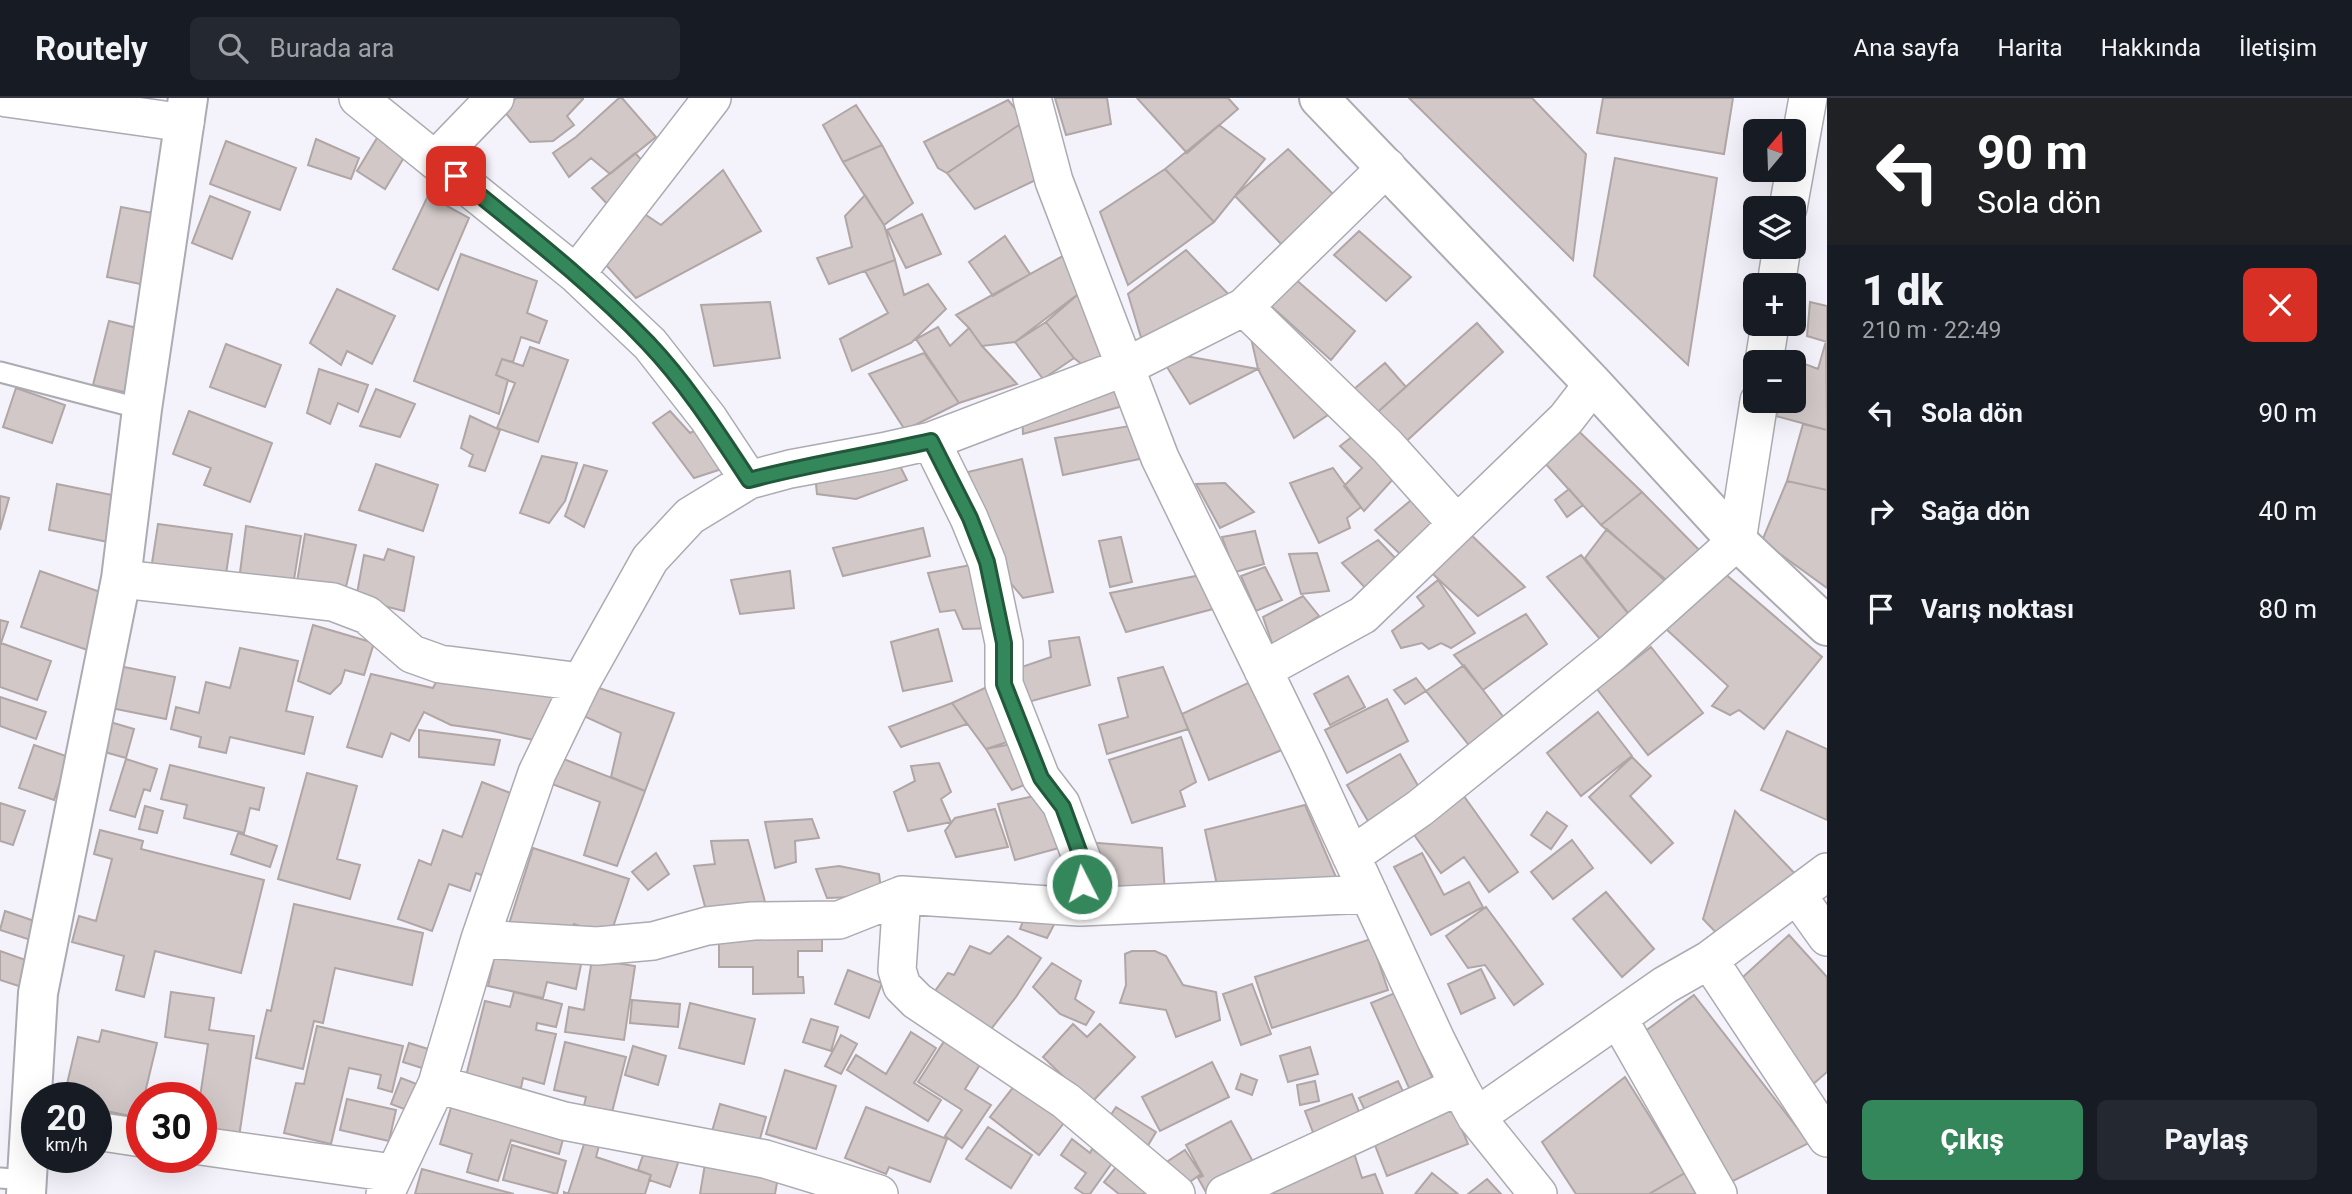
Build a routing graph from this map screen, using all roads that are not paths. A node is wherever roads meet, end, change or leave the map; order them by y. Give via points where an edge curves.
1 (7, 98) edge
2 (495, 98) edge
3 (712, 98) edge
4 (1032, 98) edge
5 (1320, 98) edge
6 (1808, 98) edge
7 (364, 100) edge
8 (186, 110) edge
9 (436, 159) junction
10 (1387, 167) junction
11 (1790, 196) edge
12 (576, 274) junction
13 (1244, 307) junction
14 (1125, 366) junction
15 (0, 372) edge
16 (1593, 384) junction
17 (142, 409) junction
18 (1757, 413) edge
19 (931, 441) junction
20 (749, 480) junction
21 (1457, 524) junction
22 (1737, 541) junction
23 (121, 579) junction
24 (1827, 626) edge
25 (1263, 670) junction
26 (581, 682) junction
27 (1351, 856) junction
28 (1827, 873) edge
29 (1369, 894) junction
30 (902, 895) junction
31 (1797, 895) junction
32 (1080, 907) junction
33 (1827, 937) edge
34 (480, 939) junction
35 (1709, 960) junction
36 (1618, 1017) junction
37 (35, 1082) edge
38 (437, 1084) junction
39 (1467, 1101) junction
40 (1827, 1138) edge
41 (217, 1149) edge
42 (389, 1183) edge
43 (879, 1194) edge
44 (1176, 1194) edge
45 (1225, 1194) edge
46 (1538, 1194) edge
47 (1718, 1194) edge

1 - 8 street
2 - 9 street
3 - 12 street
4 - 14 street via 1054,181
5 - 10 street
6 - 11 street
7 - 9 street
8 - 17 street
9 - 12 street
10 - 13 street
10 - 16 street
12 - 20 street via 650,344
13 - 14 street
13 - 21 street via 1387,446
14 - 19 street
14 - 25 street via 1160,457
15 - 17 lane
16 - 21 street via 1566,419
16 - 22 street
17 - 23 street
18 - 22 street
19 - 20 street
19 - 32 street via 987,562 1004,643 1004,684 1041,778 1061,804 1083,862
20 - 26 street via 691,516 650,559
21 - 25 street via 1363,614
22 - 24 street
22 - 27 street via 1612,653 1420,808
23 - 26 street via 333,602 367,615 412,654 440,664
23 - 37 street via 38,993
25 - 27 street
26 - 34 street via 537,773
27 - 29 street
28 - 31 street
29 - 32 street
29 - 39 street
30 - 32 street
30 - 34 street via 839,920 753,920 707,926 653,941 597,946
30 - 44 street via 897,970 902,986 917,1001 1066,1101
31 - 33 street
31 - 35 street
34 - 38 street
35 - 36 street
35 - 40 street
36 - 39 street
36 - 47 street
38 - 42 street
38 - 43 street via 564,1121 765,1159
39 - 45 street
39 - 46 street
41 - 42 street

